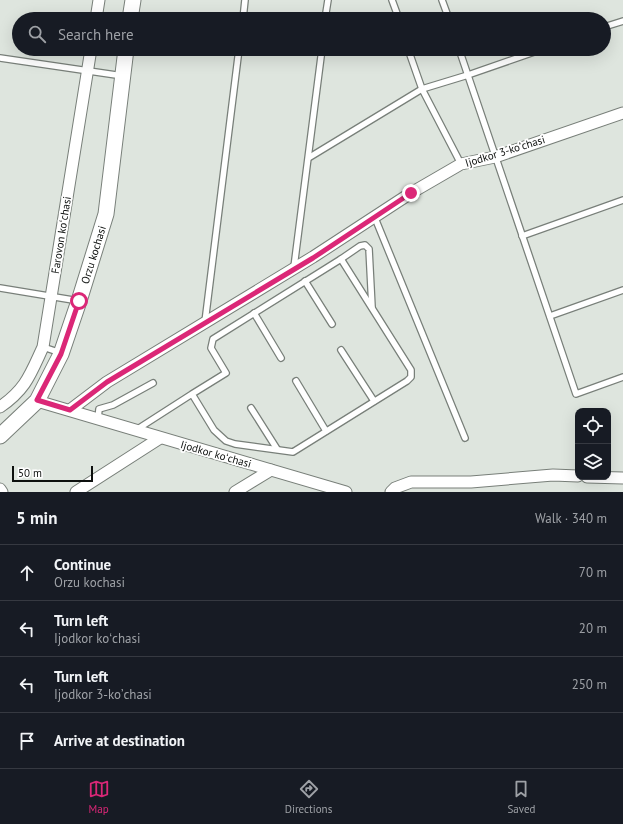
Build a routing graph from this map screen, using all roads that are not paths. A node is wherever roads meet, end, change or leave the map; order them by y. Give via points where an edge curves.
1 (99, 0) edge
2 (133, 0) edge
3 (245, 0) edge
4 (328, 0) edge
5 (392, 0) edge
6 (442, 0) edge
7 (97, 12) edge
8 (131, 12) edge
9 (244, 12) edge
10 (326, 12) edge
11 (396, 12) edge
12 (446, 12) edge
13 (623, 21) edge
14 (611, 25) edge
15 (90, 56) edge
16 (125, 56) edge
17 (238, 56) edge
18 (321, 56) edge
19 (410, 56) edge
20 (461, 56) edge
21 (523, 56) edge
22 (0, 58) edge
23 (88, 72) junction
24 (468, 75) junction
25 (123, 76) junction
26 (422, 90) junction
27 (623, 113) edge
28 (310, 157) junction
29 (495, 157) junction
30 (461, 164) junction
31 (623, 200) edge
32 (374, 218) junction
33 (522, 236) junction
34 (341, 259) junction
35 (294, 268) junction
36 (305, 282) junction
37 (0, 288) edge
38 (623, 290) edge
39 (52, 296) junction
40 (79, 301) junction
41 (373, 309) junction
42 (254, 313) junction
43 (550, 316) junction
44 (205, 322) junction
45 (332, 324) dead end
46 (43, 347) junction
47 (341, 350) dead end
48 (61, 354) junction
49 (281, 358) dead end
50 (623, 377) edge
51 (296, 381) dead end
52 (153, 383) dead end
53 (192, 394) junction
54 (37, 400) junction
55 (374, 401) junction
56 (0, 407) edge
57 (251, 408) dead end
58 (70, 410) junction
59 (98, 419) junction
60 (136, 430) junction
61 (326, 431) junction
62 (0, 436) edge
63 (160, 438) junction
64 (465, 438) dead end
65 (277, 449) junction
66 (271, 470) junction
67 (575, 476) edge
68 (611, 478) edge
69 (623, 478) edge
70 (0, 488) edge
71 (2, 492) edge
72 (76, 492) edge
73 (235, 492) edge
74 (346, 492) edge
75 (391, 492) edge

1 - 7 street
2 - 8 main road
3 - 9 lane
4 - 10 lane
5 - 11 lane
6 - 12 lane
13 - 14 lane
15 - 23 street, Farovon koʻchasi
16 - 25 main road, Orzu kochasi
17 - 44 lane
18 - 28 lane
19 - 26 lane
20 - 24 lane
21 - 24 lane
22 - 23 lane
23 - 25 lane
23 - 39 street, Farovon koʻchasi
24 - 26 lane
24 - 29 lane
25 - 40 main road, Orzu kochasi via 106,214
26 - 28 lane
26 - 30 lane
27 - 29 street, Ijodkor 3-koʼchasi
28 - 35 lane
29 - 30 street, Ijodkor 3-koʼchasi
29 - 33 lane
30 - 32 street, Ijodkor 3-koʼchasi
31 - 33 lane
32 - 35 street, Ijodkor 3-koʼchasi
32 - 64 lane
33 - 43 lane
34 - 36 lane
34 - 41 lane
34 - 41 lane via 360,246 365,245 369,249
35 - 44 street, Ijodkor 3-koʼchasi
36 - 42 lane
36 - 45 lane
37 - 39 lane
38 - 43 lane
39 - 40 lane
39 - 46 street, Farovon koʻchasi
40 - 48 main road, Orzu kochasi
41 - 55 lane via 411,370 411,377
42 - 49 lane
42 - 53 lane via 213,339 211,348 226,373
43 - 50 lane via 576,394
44 - 58 street, Ijodkor 3-koʼchasi via 107,382
46 - 48 lane
46 - 56 street, Farovon koʻchasi via 28,380 16,396
47 - 55 lane
48 - 54 main road, Orzu kochasi
51 - 61 lane
52 - 59 lane via 113,405 99,409
53 - 60 lane
53 - 65 lane via 214,430 226,441
54 - 58 street, Ijodkor koʻchasi
54 - 62 main road, Orzu kochasi
55 - 61 lane
57 - 65 lane
58 - 59 street, Ijodkor koʻchasi
59 - 60 street, Ijodkor koʻchasi
60 - 63 street, Ijodkor koʻchasi
61 - 65 lane via 293,452
63 - 66 street, Ijodkor koʻchasi
63 - 72 street
66 - 73 street, Ijodkor koʻchasi
66 - 74 street, Ijodkor koʻchasi
67 - 75 street via 553,475 471,482 411,482
68 - 69 street
70 - 71 street

